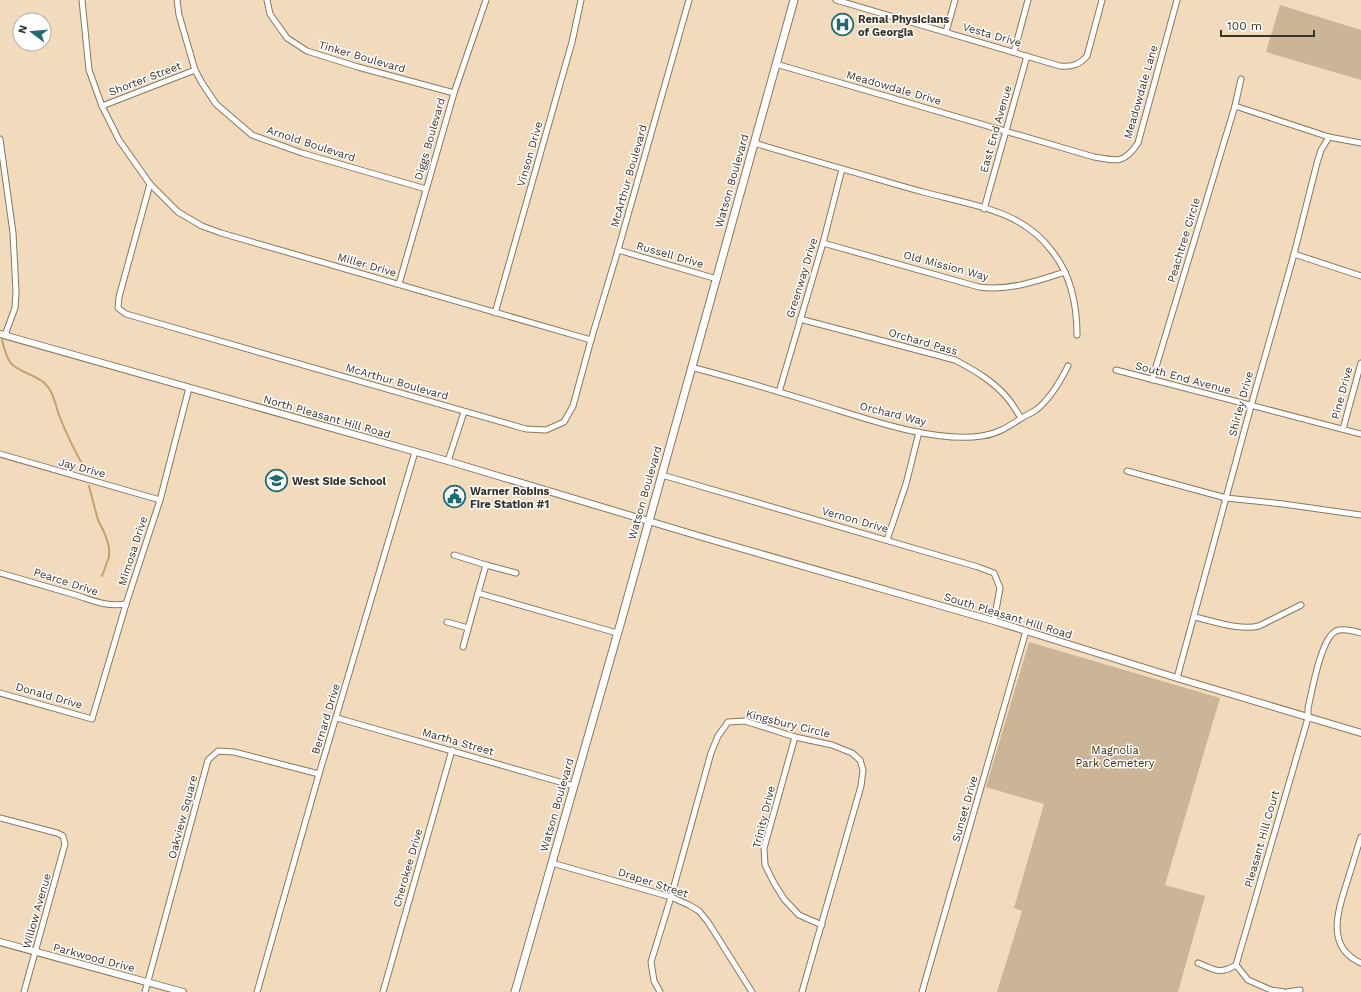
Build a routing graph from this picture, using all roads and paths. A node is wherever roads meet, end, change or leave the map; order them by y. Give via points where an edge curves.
1 (82, 0) edge
2 (177, 0) edge
3 (267, 0) edge
4 (486, 0) edge
5 (581, 0) edge
6 (689, 0) edge
7 (794, 0) edge
8 (836, 0) edge
9 (956, 0) edge
10 (1028, 0) edge
11 (1102, 0) edge
12 (1177, 0) edge
13 (946, 32) junction
14 (1014, 52) junction
15 (1027, 56) junction
16 (776, 64) junction
17 (195, 70) junction
18 (1241, 79) dead end
19 (454, 93) junction
20 (102, 106) junction
21 (1235, 106) junction
22 (1006, 131) junction
23 (1328, 137) junction
24 (0, 139) edge
25 (754, 143) junction
26 (1361, 143) edge
27 (842, 169) junction
28 (150, 184) junction
29 (426, 189) junction
30 (984, 209) junction
31 (823, 243) junction
32 (618, 250) junction
33 (1294, 254) junction
34 (1065, 272) junction
35 (1361, 276) edge
36 (716, 279) junction
37 (399, 284) junction
38 (495, 313) junction
39 (800, 319) junction
40 (3, 335) edge
41 (1077, 335) dead end
42 (591, 340) junction
43 (1361, 363) edge
44 (1068, 366) dead end
45 (691, 367) junction
46 (1116, 370) dead end
47 (1152, 380) junction
48 (189, 388) junction
49 (779, 392) junction
50 (1251, 406) junction
51 (464, 412) junction
52 (1021, 418) junction
53 (1343, 429) junction
54 (919, 432) junction
55 (1361, 434) edge
56 (415, 452) junction
57 (0, 454) edge
58 (448, 460) junction
59 (1127, 471) dead end
60 (662, 475) junction
61 (1226, 498) junction
62 (160, 500) junction
63 (1361, 515) edge
64 (649, 520) junction
65 (887, 540) junction
66 (454, 556) dead end
67 (486, 564) junction
68 (0, 573) edge
69 (516, 573) dead end
70 (478, 593) junction
71 (126, 604) junction
72 (1301, 605) dead end
73 (1194, 617) junction
74 (994, 621) junction
75 (448, 622) dead end
76 (468, 628) junction
77 (1026, 631) junction
78 (617, 633) junction
79 (1361, 633) edge
80 (463, 647) dead end
81 (1177, 678) junction
82 (0, 693) edge
83 (337, 718) junction
84 (1308, 718) junction
85 (92, 719) joint
86 (1361, 733) edge
87 (795, 737) junction
88 (452, 750) junction
89 (319, 774) junction
90 (574, 786) junction
91 (0, 818) edge
92 (1361, 837) edge
93 (552, 863) junction
94 (671, 897) junction
95 (822, 925) junction
96 (0, 942) edge
97 (35, 952) junction
98 (1198, 963) dead end
99 (1361, 963) edge
100 (1236, 965) junction
101 (147, 982) junction
102 (1300, 990) dead end
103 (24, 992) edge
104 (144, 992) edge
105 (183, 992) edge
106 (257, 992) edge
107 (383, 992) edge
108 (515, 992) edge
109 (660, 992) edge
110 (752, 992) edge
111 (802, 992) edge
112 (922, 992) edge
113 (1284, 992) edge
114 (1287, 992) edge

1 - 20 street via 89,70
2 - 17 street, Arnold Boulevard
3 - 19 street, Tinker Boulevard via 270,14 287,38 306,51
4 - 19 street, Diggs Boulevard
5 - 38 street, Vinson Drive via 572,42
6 - 32 street, McArthur Boulevard
7 - 16 main road, Watson Boulevard
8 - 13 street, Vesta Drive
9 - 13 street
10 - 14 street
11 - 15 street, Vesta Drive via 1082,62 1074,66 1060,66
12 - 22 street, Meadowdale Lane via 1138,143 1131,154 1113,160 1094,157
13 - 14 street, Vesta Drive
14 - 15 street, Vesta Drive
15 - 22 street, East End Avenue
16 - 22 street, Meadowdale Drive
16 - 25 main road, Watson Boulevard
17 - 20 street, Shorter Street
17 - 29 street, Arnold Boulevard via 216,104 252,135 302,153
18 - 21 street, Peachtree Circle
19 - 29 street, Diggs Boulevard
20 - 28 street via 119,140
21 - 23 street
21 - 47 street, Peachtree Circle
22 - 30 street, East End Avenue
23 - 26 street
23 - 33 street, Shirley Drive via 1317,163
24 - 40 street via 13,233 16,292 14,308
25 - 27 street
25 - 36 main road, Watson Boulevard
27 - 30 street
27 - 31 street, Greenway Drive
28 - 37 street, Miller Drive via 178,212 202,226
28 - 51 street, McArthur Boulevard via 119,297 118,308 126,314
29 - 37 street, Diggs Boulevard
30 - 34 street via 1018,222 1030,230 1052,250
31 - 34 street, Old Mission Way via 979,287 1004,289
31 - 39 street, Greenway Drive
32 - 36 street, Russell Drive
32 - 42 street, McArthur Boulevard
33 - 35 street
33 - 50 street, Shirley Drive
34 - 41 street via 1075,301
36 - 45 main road, Watson Boulevard
37 - 38 street, Miller Drive
38 - 42 street, Miller Drive
39 - 49 street, Greenway Drive
39 - 52 street, Orchard Pass via 955,360 992,383 1008,399
40 - 48 street, North Pleasant Hill Road
42 - 51 street, McArthur Boulevard via 573,406 564,422 546,430 526,430
43 - 53 street, Pine Drive
44 - 52 street, Orchard Way via 1045,402
45 - 49 street, Orchard Way
45 - 60 main road, Watson Boulevard
46 - 47 street, South End Avenue
47 - 50 street, South End Avenue
48 - 56 street, North Pleasant Hill Road
48 - 62 street, Mimosa Drive
49 - 54 street, Orchard Way
50 - 53 street, South End Avenue
50 - 61 street, Shirley Drive
51 - 58 street
52 - 54 street, Orchard Way via 1011,426 983,436 951,437
53 - 55 street, South End Avenue
54 - 65 street via 906,484
56 - 58 street, North Pleasant Hill Road
56 - 83 street, Bernard Drive
57 - 62 street, Jay Drive
58 - 64 street, North Pleasant Hill Road
59 - 61 street
60 - 64 main road, Watson Boulevard
60 - 65 street, Vernon Drive
61 - 63 street
61 - 73 street, Shirley Drive
62 - 71 street, Mimosa Drive
64 - 74 street, South Pleasant Hill Road
64 - 78 main road, Watson Boulevard
65 - 74 street, Vernon Drive via 994,573 1000,588
66 - 67 street
67 - 69 street
67 - 70 street
68 - 71 street, Pearce Drive via 101,604
70 - 76 street
70 - 78 street
71 - 85 street, Mimosa Drive
72 - 73 street via 1253,628
73 - 81 street, Shirley Drive
74 - 77 street, South Pleasant Hill Road
75 - 76 street
76 - 80 street
77 - 81 street, South Pleasant Hill Road
77 - 112 street, Sunset Drive
78 - 90 main road, Watson Boulevard
79 - 84 street, Pleasant Hill Court via 1337,630 1330,635 1318,665
81 - 84 street, South Pleasant Hill Road
82 - 85 street, Donald Drive
83 - 88 street, Martha Street
83 - 89 street, Bernard Drive
84 - 86 street, South Pleasant Hill Road
84 - 100 street, Pleasant Hill Court
87 - 94 street, Kingsbury Circle via 745,721 728,722 718,736 711,753
87 - 95 street, Trinity Drive via 764,848 765,865 784,899 799,915
87 - 95 street, Kingsbury Circle via 832,745 852,753 860,760 863,770 861,786
88 - 90 street, Martha Street
88 - 107 street, Cherokee Drive
89 - 101 street, Oakview Square via 234,752 218,751 208,760
89 - 106 street, Bernard Drive
90 - 93 main road, Watson Boulevard
91 - 97 street, Willow Avenue via 63,836 64,850
92 - 99 street via 1338,911 1337,931 1345,951
93 - 94 street, Draper Street
93 - 108 main road, Watson Boulevard
94 - 109 street, Kingsbury Circle via 651,962 654,981
94 - 110 street, Draper Street via 698,911 708,922
95 - 111 street, Kingsbury Circle
96 - 97 street, Parkwood Drive
97 - 101 street, Parkwood Drive
97 - 103 street, Willow Avenue
98 - 100 street via 1216,971 1225,971
100 - 113 street via 1248,980 1271,990
101 - 104 street, Oakview Square
101 - 105 street, Parkwood Drive
102 - 114 street

